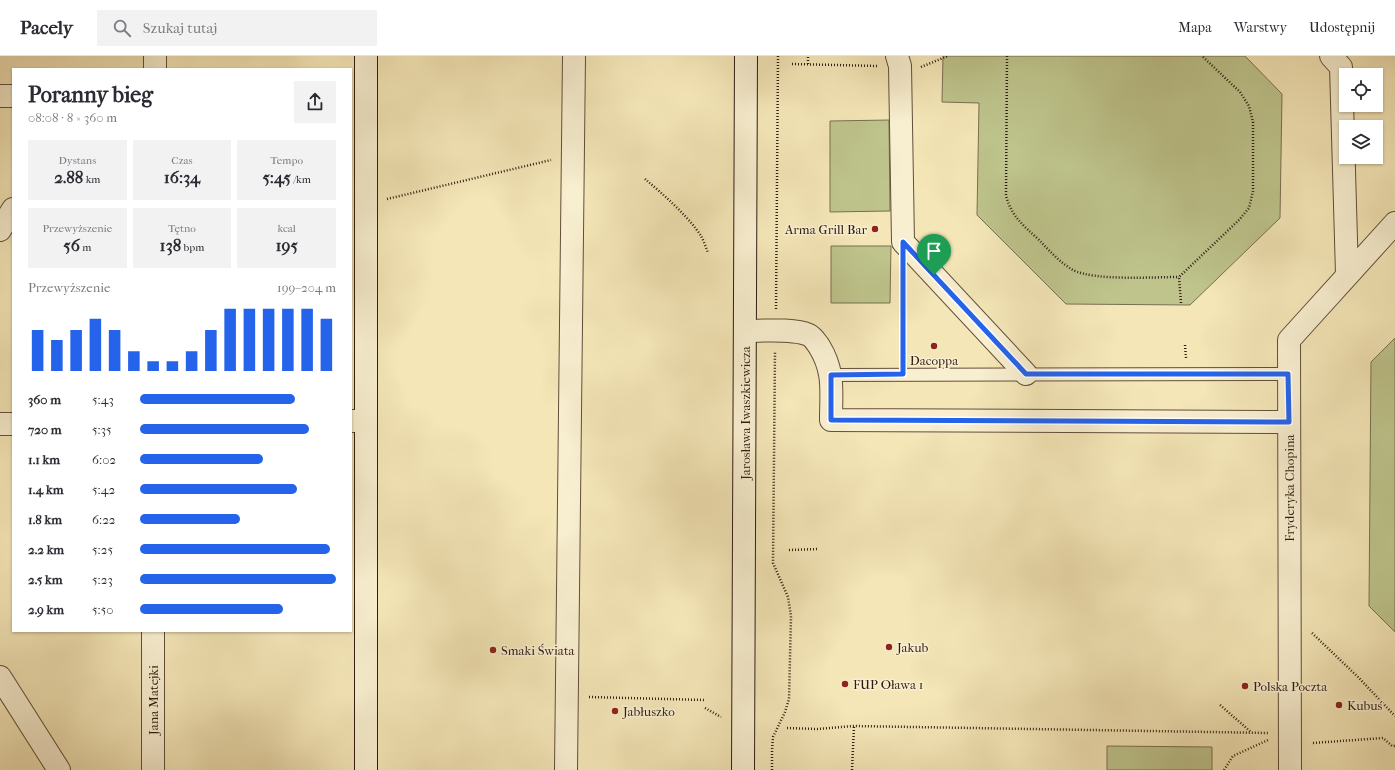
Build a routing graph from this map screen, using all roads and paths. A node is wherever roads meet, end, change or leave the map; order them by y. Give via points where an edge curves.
1 (155, 56) edge
2 (366, 56) edge
3 (574, 56) edge
4 (746, 56) edge
5 (778, 56) edge
6 (808, 56) edge
7 (948, 56) edge
8 (1007, 56) edge
9 (1202, 56) edge
10 (1331, 56) edge
11 (898, 61) edge
12 (792, 64) dead end
13 (808, 64) junction
14 (155, 68) edge
15 (0, 96) edge
16 (12, 96) edge
17 (573, 173) junction
18 (645, 179) dead end
19 (384, 200) dead end
20 (12, 211) edge
21 (1395, 223) edge
22 (0, 230) edge
23 (903, 242) junction
24 (708, 253) dead end
25 (1347, 274) junction
26 (1179, 277) junction
27 (1181, 303) dead end
28 (776, 314) dead end
29 (745, 331) junction
30 (775, 347) dead end
31 (903, 374) junction
32 (1026, 374) junction
33 (1288, 374) junction
34 (831, 375) junction
35 (359, 421) edge
36 (1289, 422) junction
37 (0, 424) edge
38 (12, 424) edge
39 (818, 549) dead end
40 (789, 550) dead end
41 (153, 632) edge
42 (1311, 632) dead end
43 (0, 677) edge
44 (567, 697) junction
45 (705, 700) dead end
46 (1220, 705) dead end
47 (705, 708) dead end
48 (1395, 716) edge
49 (726, 720) dead end
50 (854, 726) junction
51 (787, 728) dead end
52 (1251, 732) junction
53 (1270, 733) dead end
54 (1271, 739) dead end
55 (1305, 743) dead end
56 (1395, 746) edge
57 (59, 770) edge
58 (153, 770) edge
59 (366, 770) edge
60 (566, 770) edge
61 (743, 770) edge
62 (772, 770) edge
63 (852, 770) edge
64 (1224, 770) edge
65 (1290, 770) edge

1 - 14 street
2 - 35 street
3 - 17 street
4 - 29 street, Jarosława Iwaszkiewicza
5 - 28 path
6 - 13 path
7 - 11 path via 923,67
8 - 26 path via 1006,196 1010,209 1018,220 1063,263 1074,270 1100,276
9 - 26 path via 1240,92 1249,106 1252,122 1253,191 1249,208 1239,220
10 - 25 street via 1341,67
11 - 13 path
11 - 23 street
12 - 13 path
15 - 16 street
17 - 19 path via 556,159
17 - 44 street
18 - 24 path via 690,222 700,235
20 - 22 street
21 - 25 street, Fryderyka Chopina
23 - 31 path
23 - 32 street
25 - 33 street, Fryderyka Chopina via 1289,340
26 - 27 path
29 - 34 street via 789,331 808,334 823,352
29 - 61 street, Jarosława Iwaszkiewicza
30 - 62 path via 773,563 788,597 791,616 789,699 774,737
31 - 32 lane
31 - 34 lane
32 - 33 lane
33 - 36 street, Fryderyka Chopina
34 - 36 street via 831,420
35 - 59 street
36 - 65 street, Fryderyka Chopina
37 - 38 street
39 - 40 path
41 - 58 street, Jana Matejki
42 - 48 path
43 - 57 street
44 - 45 path
44 - 60 street
46 - 52 path
47 - 49 path
50 - 51 path
50 - 52 path
50 - 63 path
52 - 53 path
54 - 64 path via 1232,756
55 - 56 path via 1383,738

